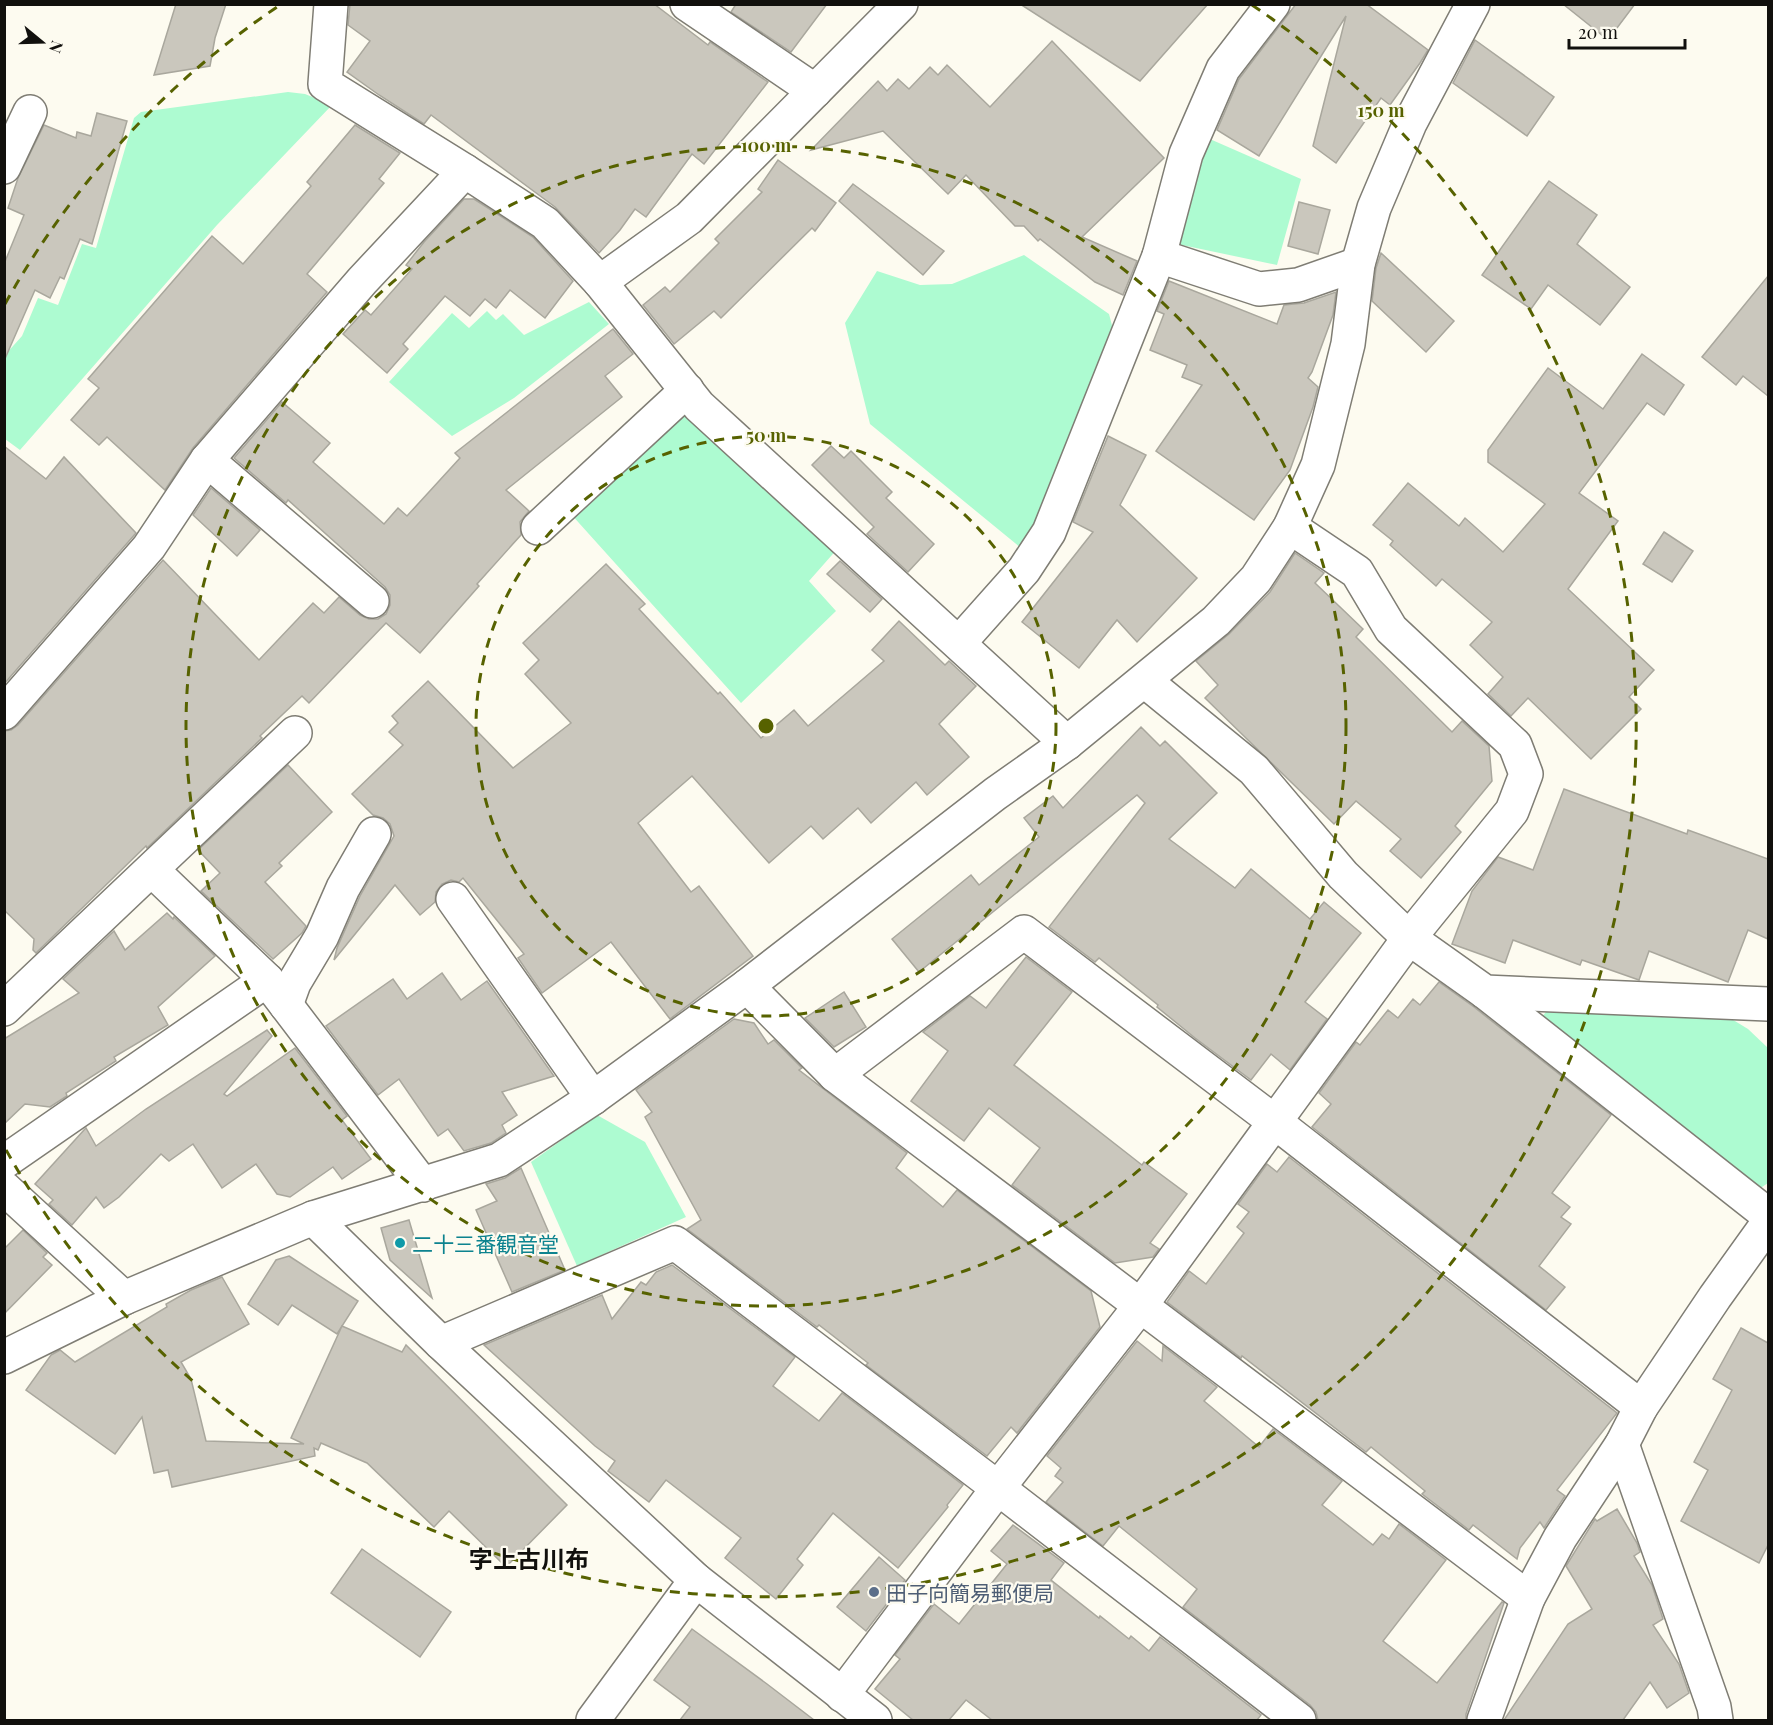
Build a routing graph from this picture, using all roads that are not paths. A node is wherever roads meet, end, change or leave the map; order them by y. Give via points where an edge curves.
1 (331, 4) edge
2 (687, 4) edge
3 (901, 4) edge
4 (1273, 4) edge
5 (1473, 4) edge
6 (814, 91) junction
7 (30, 112) dead end
8 (4, 167) edge
9 (465, 171) junction
10 (1159, 256) junction
11 (1358, 264) junction
12 (600, 282) junction
13 (687, 390) junction
14 (207, 460) junction
15 (1290, 527) junction
16 (538, 528) dead end
17 (372, 601) dead end
18 (959, 643) junction
19 (1145, 681) junction
20 (4, 713) edge
21 (295, 734) dead end
22 (1067, 742) junction
23 (374, 834) dead end
24 (152, 870) junction
25 (453, 899) dead end
26 (1409, 938) junction
27 (747, 986) junction
28 (1485, 992) junction
29 (277, 993) junction
30 (1764, 1009) edge
31 (4, 1010) edge
32 (835, 1075) junction
33 (593, 1098) junction
34 (1275, 1122) junction
35 (4, 1162) edge
36 (423, 1185) junction
37 (4, 1188) edge
38 (1768, 1215) edge
39 (312, 1218) junction
40 (1768, 1223) edge
41 (124, 1298) junction
42 (1141, 1305) junction
43 (441, 1343) junction
44 (4, 1358) edge
45 (1641, 1407) junction
46 (1622, 1444) junction
47 (998, 1488) junction
48 (696, 1580) junction
49 (1528, 1598) junction
50 (842, 1695) junction
51 (593, 1720) edge
52 (875, 1720) edge
53 (1299, 1720) edge
54 (1484, 1720) edge
55 (1716, 1720) edge

1 - 9 street via 325,84
2 - 6 street
3 - 6 street
4 - 10 street via 1223,69 1186,154
5 - 11 street via 1410,123 1374,208
6 - 12 street via 689,218
7 - 8 street
9 - 12 street via 545,223
9 - 14 street via 362,281
10 - 11 street via 1259,289 1298,285
10 - 18 street via 1049,532 1024,570
11 - 15 street via 1348,344 1318,465
12 - 13 street
13 - 16 street
13 - 18 street via 699,406
14 - 17 street
14 - 20 street via 149,547
15 - 19 street via 1256,579 1216,621
15 - 26 street via 1357,572 1391,629 1515,745 1526,774 1512,812
18 - 22 street
19 - 22 street
19 - 26 street via 1254,770 1342,875
21 - 24 street
22 - 27 street
23 - 29 street via 294,983
24 - 29 street
24 - 31 street
25 - 33 street
26 - 28 street
26 - 34 street
27 - 32 street
27 - 33 street
28 - 30 street
28 - 38 street
29 - 35 street
29 - 36 street
32 - 34 street via 1024,932
32 - 42 street
33 - 36 street via 499,1160
34 - 42 street
34 - 45 street
36 - 39 street
37 - 41 street
39 - 41 street
39 - 43 street
40 - 45 street
41 - 44 street
42 - 47 street
42 - 49 street
43 - 47 street via 675,1244
43 - 48 street
45 - 46 street
46 - 49 street via 1560,1538
46 - 55 street
47 - 50 street
47 - 53 street
48 - 50 street
48 - 51 street
49 - 54 street
50 - 52 street

